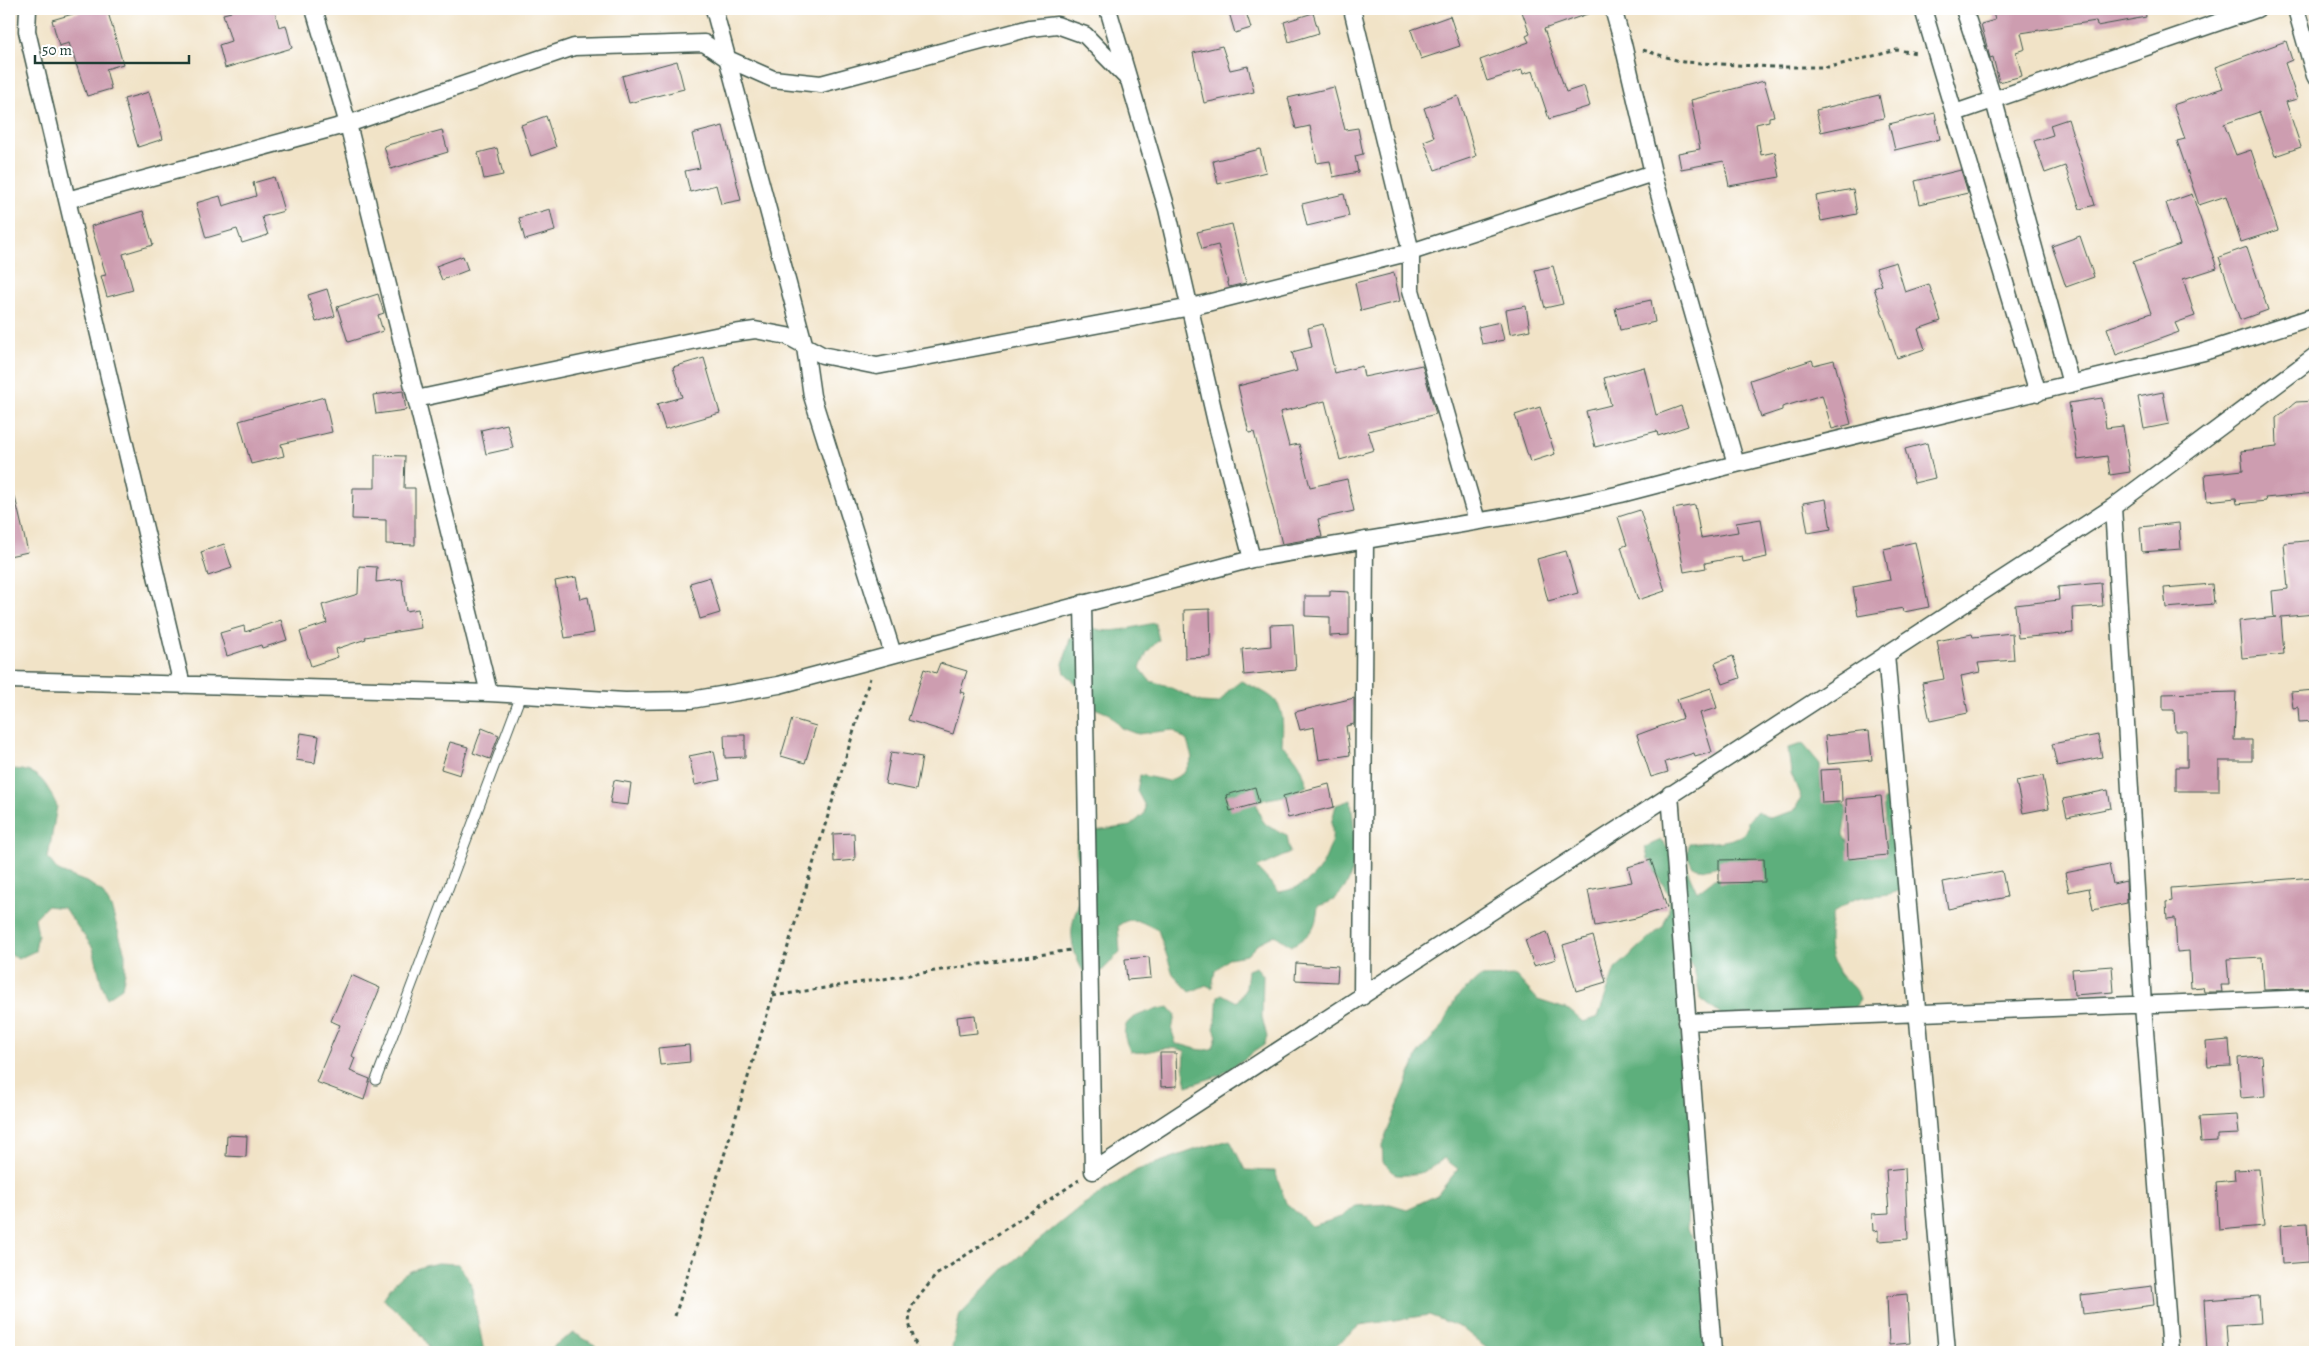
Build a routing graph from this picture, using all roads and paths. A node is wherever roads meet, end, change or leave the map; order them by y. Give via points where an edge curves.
1 (28, 9) edge
2 (314, 9) edge
3 (714, 9) edge
4 (1108, 9) edge
5 (1352, 9) edge
6 (1613, 9) edge
7 (1923, 9) edge
8 (1964, 9) edge
9 (2257, 9) edge
10 (2296, 9) edge
11 (1623, 44) junction
12 (1938, 56) junction
13 (728, 59) junction
14 (2315, 76) edge
15 (1128, 80) junction
16 (1994, 100) junction
17 (1955, 113) junction
18 (348, 124) junction
19 (1652, 173) junction
20 (67, 200) junction
21 (1411, 252) junction
22 (1191, 307) junction
23 (2315, 316) edge
24 (805, 347) junction
25 (2315, 356) edge
26 (2071, 384) junction
27 (2038, 392) junction
28 (416, 399) junction
29 (1736, 464) junction
30 (2113, 507) junction
31 (1477, 521) junction
32 (1365, 540) junction
33 (1252, 559) junction
34 (1083, 604) junction
35 (893, 654) junction
36 (1886, 654) junction
37 (876, 658) junction
38 (9, 680) edge
39 (182, 685) junction
40 (488, 693) junction
41 (521, 696) junction
42 (1670, 794) junction
43 (1089, 947) junction
44 (773, 996) junction
45 (1362, 997) junction
46 (2315, 998) edge
47 (2143, 1005) junction
48 (1918, 1013) junction
49 (1686, 1022) junction
50 (376, 1080) dead end
51 (1093, 1171) junction
52 (675, 1316) dead end
53 (918, 1352) edge
54 (1713, 1352) edge
55 (1947, 1352) edge
56 (2170, 1352) edge

1 - 20 street via 27,31
2 - 18 street
3 - 13 street
4 - 15 street
5 - 21 street
6 - 11 street
7 - 12 street
8 - 16 street
9 - 16 street
10 - 14 street
11 - 12 path via 1683,62 1775,67 1830,67 1897,50
11 - 19 street
12 - 17 street
13 - 15 street via 773,79 821,84 1030,28 1057,25 1085,35
13 - 18 street via 704,43 574,47
13 - 24 street
15 - 22 street via 1167,209
16 - 17 street
16 - 26 street
17 - 27 street
18 - 20 street
18 - 28 street
19 - 21 street
19 - 29 street
20 - 39 street
21 - 22 street
21 - 31 street via 1411,290
22 - 24 street via 877,366 822,355
22 - 33 street via 1216,422
23 - 26 street via 2204,352
24 - 28 street via 788,336 754,330
24 - 35 street via 812,396
25 - 30 street
26 - 27 street
27 - 29 street
28 - 40 street
29 - 31 street via 1621,494
30 - 36 street
30 - 47 street
31 - 32 street
32 - 33 street
32 - 45 street
33 - 34 street
34 - 35 street
34 - 43 street
35 - 37 street
36 - 42 street
36 - 48 street
37 - 41 street via 779,685 691,700 625,701
37 - 44 path
38 - 39 street
39 - 40 street
40 - 41 street
41 - 50 lane
42 - 45 street
42 - 49 street
43 - 44 path
43 - 51 street
44 - 52 path
45 - 51 street
46 - 47 street
47 - 48 street
47 - 56 street
48 - 49 street
48 - 55 street
49 - 54 street
51 - 53 path via 936,1275 912,1307 909,1323

